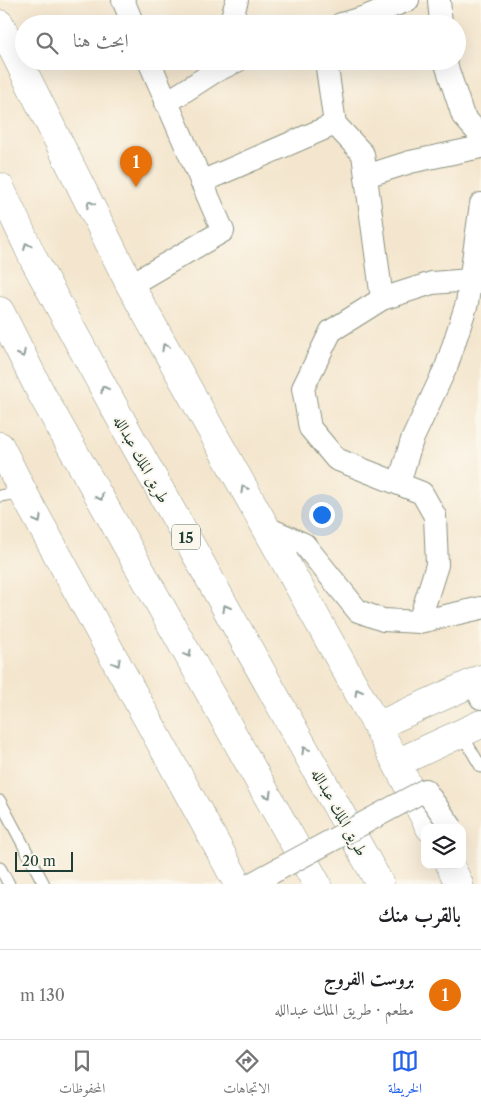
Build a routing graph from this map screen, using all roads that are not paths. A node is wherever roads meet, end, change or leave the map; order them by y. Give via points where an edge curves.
1 (124, 0) edge
2 (237, 0) edge
3 (408, 0) edge
4 (439, 0) edge
5 (364, 8) edge
6 (130, 15) edge
7 (233, 15) edge
8 (440, 15) edge
9 (0, 24) edge
10 (15, 54) edge
11 (23, 70) edge
12 (153, 70) edge
13 (212, 70) edge
14 (327, 70) edge
15 (448, 70) edge
16 (166, 103) junction
17 (335, 124) junction
18 (481, 136) edge
19 (481, 147) edge
20 (366, 176) junction
21 (201, 182) junction
22 (0, 186) edge
23 (481, 204) edge
24 (470, 280) junction
25 (130, 285) junction
26 (382, 299) junction
27 (0, 311) edge
28 (0, 446) edge
29 (399, 483) junction
30 (11, 494) edge
31 (265, 527) junction
32 (481, 608) edge
33 (419, 622) junction
34 (479, 686) edge
35 (376, 726) junction
36 (471, 728) edge
37 (397, 763) junction
38 (481, 767) edge
39 (0, 801) edge
40 (428, 824) edge
41 (449, 824) edge
42 (0, 868) edge
43 (452, 869) edge
44 (9, 884) edge
45 (44, 884) edge
46 (238, 884) edge
47 (251, 884) edge
48 (318, 884) edge
49 (380, 884) edge
50 (459, 884) edge

1 - 6 street
2 - 7 street
3 - 5 street
4 - 8 street
10 -> 9 main road
25 -> 11 main road
12 - 16 street
13 - 16 street
14 - 17 street
15 - 18 street via 463,116
16 - 21 street
17 - 20 street via 363,154
17 - 21 street
19 - 20 street via 410,162
20 - 26 street
21 - 25 street via 223,231
49 -> 22 main road, طريق الملك عبدالله / 15 via 135,446 34,260
23 - 24 street
24 - 26 street via 432,283
24 - 29 street via 467,303 447,365 412,440
31 -> 25 main road
26 - 29 street via 331,332 302,388 310,428 336,459
27 -> 48 main road via 41,392
28 - 30 main road
29 - 33 street via 422,492 435,516 436,565
30 -> 46 main road
31 - 33 street via 304,544 358,611 383,620
35 -> 31 main road
32 - 33 street
34 - 35 main road
35 - 37 main road
36 - 37 main road
36 - 38 lane
37 - 40 main road
39 - 45 lane
41 - 47 street, bridge via 425,790
42 - 44 lane
43 - 50 main road

